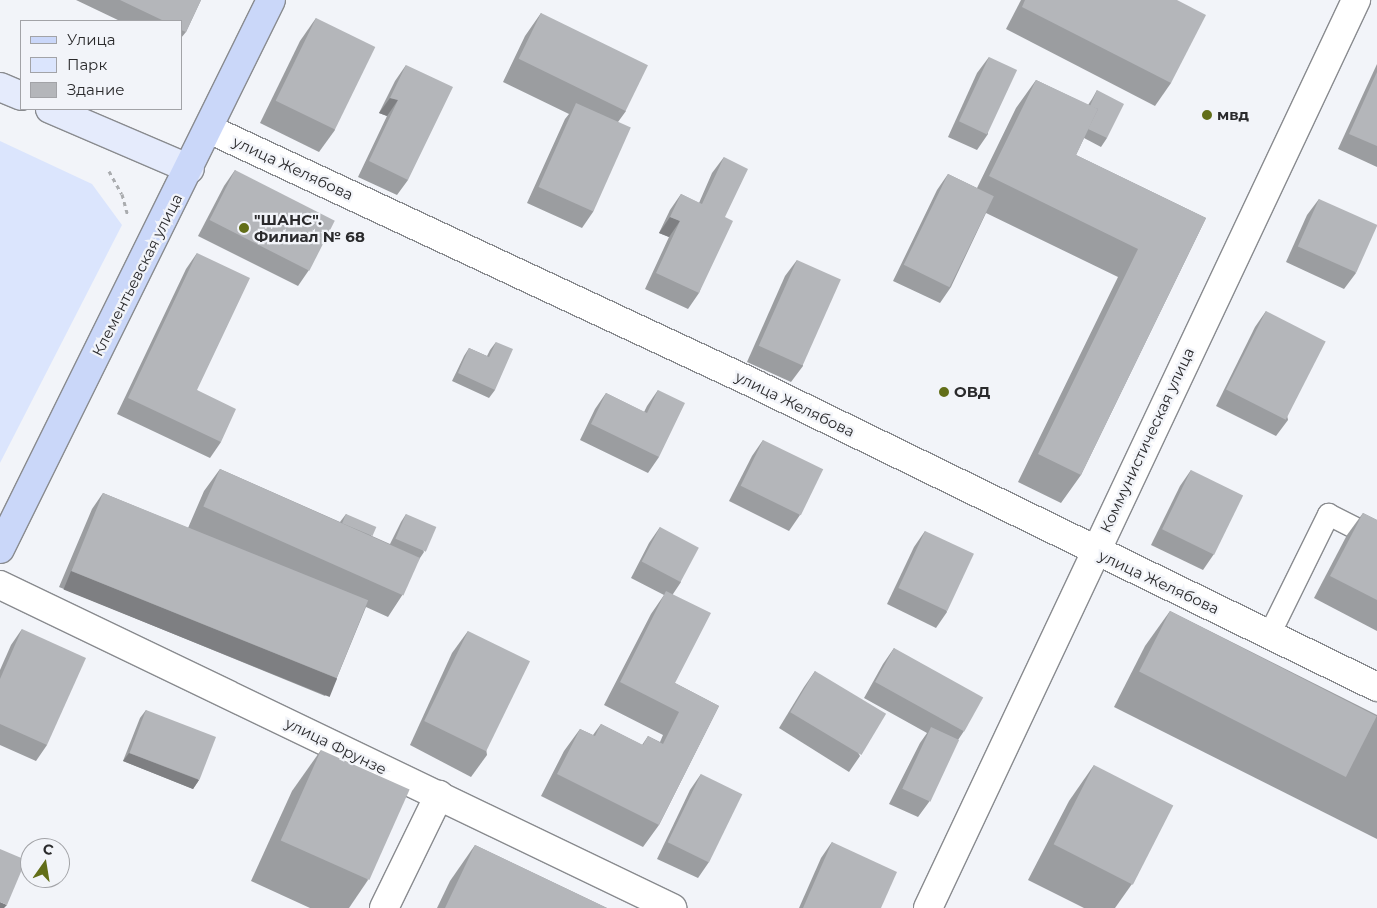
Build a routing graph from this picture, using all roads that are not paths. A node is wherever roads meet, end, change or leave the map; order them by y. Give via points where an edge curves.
1 (271, 0) edge
2 (1356, 0) edge
3 (0, 87) edge
4 (20, 96) edge
5 (52, 110) edge
6 (209, 129) junction
7 (190, 169) junction
8 (1377, 539) edge
9 (0, 549) edge
10 (1094, 551) junction
11 (0, 584) edge
12 (1269, 634) junction
13 (1377, 687) edge
14 (439, 795) junction
15 (384, 908) edge
16 (672, 908) edge
17 (928, 908) edge

1 - 6 main road, Клементьевская улица
2 - 10 street, Коммунистическая улица
3 - 4 main road
5 - 7 main road
6 - 7 main road, Клементьевская улица
6 - 10 street, улица Желябова via 755,384
7 - 9 main road, Клементьевская улица
8 - 12 lane via 1328,514
10 - 12 street, улица Желябова
10 - 17 street, Коммунистическая улица
11 - 14 street, улица Фрунзе
12 - 13 street, улица Желябова
14 - 15 street
14 - 16 street, улица Фрунзе

